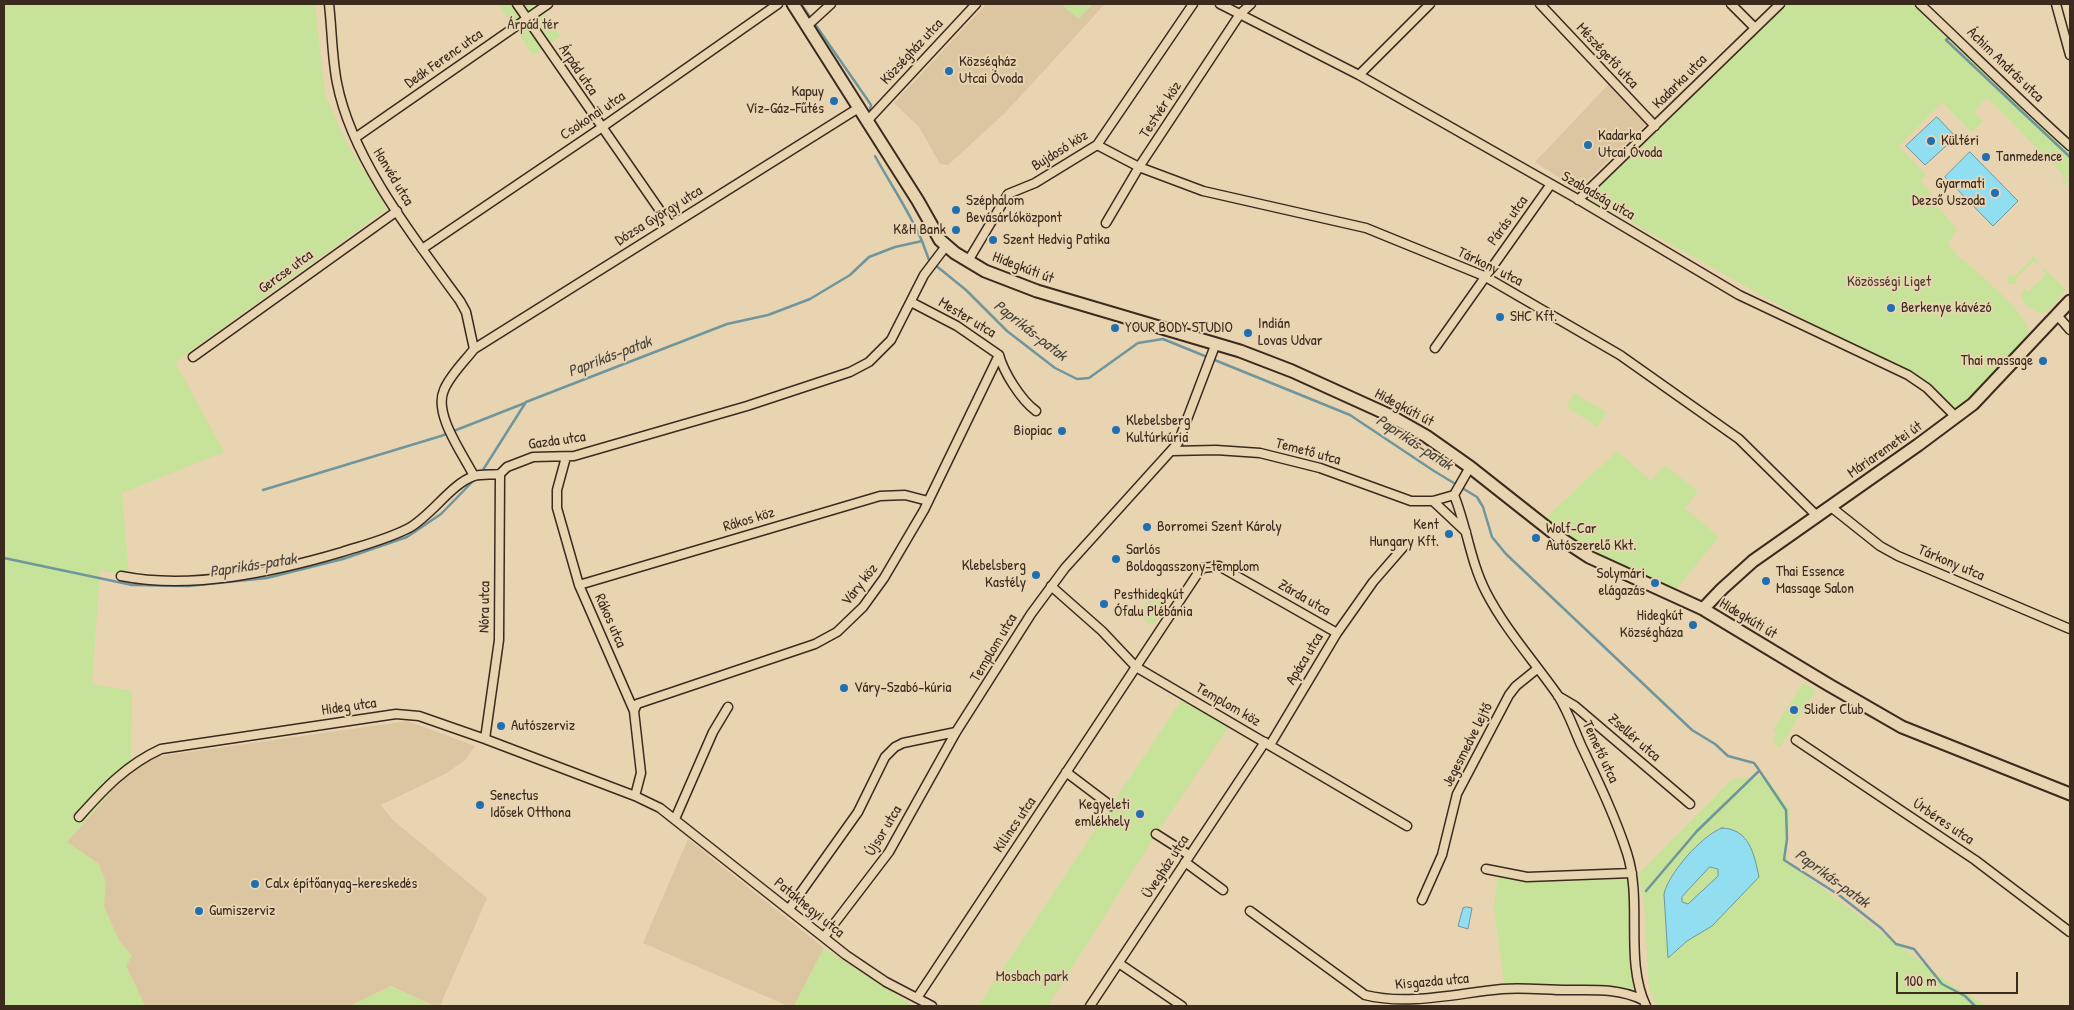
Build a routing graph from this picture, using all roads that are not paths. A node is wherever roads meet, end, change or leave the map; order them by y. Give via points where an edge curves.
1 (329, 4) edge
2 (516, 4) edge
3 (548, 4) edge
4 (778, 4) edge
5 (793, 4) edge
6 (831, 4) edge
7 (976, 4) edge
8 (1193, 4) edge
9 (1220, 4) edge
10 (1251, 4) edge
11 (1430, 4) edge
12 (1540, 4) edge
13 (1731, 4) edge
14 (1780, 4) edge
15 (1920, 4) edge
16 (2056, 4) edge
17 (1240, 14) junction
18 (527, 18) junction
19 (811, 23) junction
20 (1754, 27) junction
21 (2070, 56) edge
22 (1359, 75) junction
23 (860, 107) junction
24 (868, 120) junction
25 (1656, 126) junction
26 (601, 128) junction
27 (355, 138) junction
28 (1097, 145) junction
29 (2070, 146) edge
30 (1139, 167) junction
31 (1551, 184) junction
32 (1578, 200) junction
33 (397, 211) junction
34 (1106, 223) dead end
35 (670, 225) junction
36 (946, 246) junction
37 (422, 249) junction
38 (968, 261) junction
39 (1484, 276) junction
40 (2070, 301) edge
41 (912, 302) junction
42 (2057, 315) junction
43 (2070, 330) edge
44 (1214, 347) junction
45 (1435, 348) dead end
46 (474, 349) junction
47 (999, 355) junction
48 (193, 357) dead end
49 (1036, 411) dead end
50 (1956, 417) junction
51 (1172, 451) junction
52 (566, 457) junction
53 (1470, 467) junction
54 (500, 474) junction
55 (474, 476) junction
56 (1456, 493) junction
57 (928, 501) junction
58 (1433, 501) junction
59 (1831, 507) junction
60 (1817, 516) junction
61 (1466, 532) junction
62 (1406, 544) dead end
63 (121, 576) dead end
64 (579, 585) junction
65 (1051, 586) junction
66 (1704, 609) junction
67 (2070, 629) edge
68 (1337, 632) junction
69 (1136, 667) junction
70 (1537, 669) junction
71 (1558, 696) junction
72 (728, 707) dead end
73 (634, 711) junction
74 (956, 732) junction
75 (485, 739) junction
76 (1796, 740) dead end
77 (1268, 744) junction
78 (1066, 772) junction
79 (2070, 794) edge
80 (635, 796) junction
81 (1690, 804) dead end
82 (1111, 806) dead end
83 (79, 817) dead end
84 (676, 819) junction
85 (1407, 826) dead end
86 (1156, 834) dead end
87 (1189, 855) junction
88 (1185, 862) junction
89 (1486, 869) dead end
90 (1632, 873) junction
91 (1223, 890) dead end
92 (1422, 900) dead end
93 (789, 909) junction
94 (1250, 911) dead end
95 (2070, 932) edge
96 (824, 936) junction
97 (1120, 964) junction
98 (917, 998) junction
99 (1644, 1003) edge
100 (932, 1006) edge
101 (1090, 1006) edge
102 (1182, 1006) edge

1 - 27 street, Honvéd utca via 337,83
2 - 18 street, Árpád utca
3 - 18 street, Deák Ferenc utca
4 - 26 street, Csokonai utca
5 - 19 main road, Hidegkúti út
6 - 19 street
7 - 24 street, Községház utca
8 - 28 street, Bujdosó köz
9 - 17 street, Szabadság utca
10 - 17 street, Testvér köz
11 - 22 street
12 - 25 street, Mészégető utca
13 - 20 street
14 - 20 street, Kadarka utca
15 - 29 street, Áchim András utca
16 - 21 street
17 - 22 street, Szabadság utca
17 - 30 street, Testvér köz
18 - 26 street, Árpád utca
18 - 27 street, Deák Ferenc utca
19 - 23 main road, Hidegkúti út
20 - 25 street, Kadarka utca
22 - 31 street, Szabadság utca
23 - 24 main road, Hidegkúti út
23 - 35 street, Dózsa György utca
24 - 36 main road, Hidegkúti út via 936,235
25 - 32 street, Kadarka utca
26 - 35 street, Árpád utca
26 - 37 street, Csokonai utca
27 - 33 street, Honvéd utca
28 - 30 street, Tárkony utca
28 - 38 street, Bujdosó köz via 1035,183 1008,194
30 - 34 street, Testvér köz
30 - 39 street, Tárkony utca via 1203,192 1366,228
31 - 32 street, Szabadság utca
31 - 39 street, Párás utca
32 - 50 street, Szabadság utca via 1739,296 1908,375 1927,388
33 - 37 street, Honvéd utca
33 - 48 street, Gercse utca
35 - 46 street, Dózsa György utca
36 - 38 main road, Hidegkúti út
36 - 41 street, Gazda utca via 929,267
37 - 46 street, Honvéd utca via 466,312
38 - 44 main road, Hidegkúti út via 1037,291
39 - 45 street, Párás utca
39 - 60 street, Tárkony utca via 1620,355 1739,439
40 - 42 main road, Máriaremetei út
41 - 47 street, Mester utca via 957,326
41 - 52 street, Gazda utca via 880,353 850,372 748,406
42 - 43 street
42 - 50 main road, Máriaremetei út via 1973,404
44 - 51 street, Templom utca via 1178,443
44 - 53 main road, Hidegkúti út via 1292,371 1389,415
46 - 55 street via 444,389 441,407
47 - 49 street, Mester utca via 1023,400
47 - 57 street, Váry köz
50 - 59 main road, Máriaremetei út
51 - 58 street, Temető utca via 1260,453 1320,468 1399,498
51 - 65 street, Templom utca
52 - 54 street, Gazda utca via 532,457 507,467
52 - 64 street, Rákos utca via 555,499
53 - 56 street
53 - 66 main road, Hidegkúti út via 1589,557
54 - 55 street, Gazda utca
54 - 75 street, Nóra utca via 499,640
55 - 63 street, Gazda utca via 409,528 308,562 244,575 199,579
56 - 58 street, Temető utca
56 - 61 street, Temető utca
57 - 64 street, Rákos köz via 905,495 880,496
57 - 73 street, Váry köz via 884,578 863,607 837,632 814,644 637,704
58 - 61 street
59 - 60 main road, Máriaremetei út
59 - 67 street, Tárkony utca via 1880,546 1898,556
60 - 66 main road, Máriaremetei út via 1753,561
61 - 70 street, Temető utca via 1472,561 1486,593
62 - 68 street, Apáca utca via 1373,582
64 - 73 street, Rákos utca
65 - 69 street, Templom köz via 1102,631
65 - 74 street, Templom utca
66 - 79 main road, Hidegkúti út via 1902,727
68 - 69 street, Zárda utca via 1212,565 1198,573
68 - 77 street, Apáca utca
69 - 77 street, Templom köz
69 - 78 street, Kilincs utca
70 - 71 street, Temető utca
70 - 92 street, Jegesmedve lejtő via 1510,695 1457,794 1442,855
71 - 81 street, Zsellér utca via 1575,706
71 - 90 street, Temető utca via 1611,809
72 - 84 street via 713,732
73 - 80 street, Rákos utca via 641,773
74 - 93 street via 903,743 885,757 858,812
74 - 96 street, Újsor utca via 879,868
75 - 80 street, Hideg utca
75 - 83 street, Hideg utca via 419,716 396,714 161,749 132,764 113,779
76 - 95 street, Úrbéres utca via 1975,860
77 - 85 street, Templom köz
77 - 87 street, Üvegház utca
78 - 82 street
78 - 98 street, Kilincs utca
80 - 84 street, Patakhegyi utca
84 - 93 street, Patakhegyi utca
86 - 87 street
87 - 88 street, Üvegház utca
88 - 91 street
88 - 97 street, Üvegház utca
89 - 90 street via 1527,877
90 - 99 street, Temető utca via 1636,895 1636,962
93 - 96 street, Patakhegyi utca
94 - 99 street, Kisgazda utca via 1365,995 1377,998 1423,998 1506,989 1596,989 1613,991
96 - 98 street, Patakhegyi utca via 872,974
97 - 101 street, Üvegház utca
97 - 102 street
98 - 100 street, Patakhegyi utca

